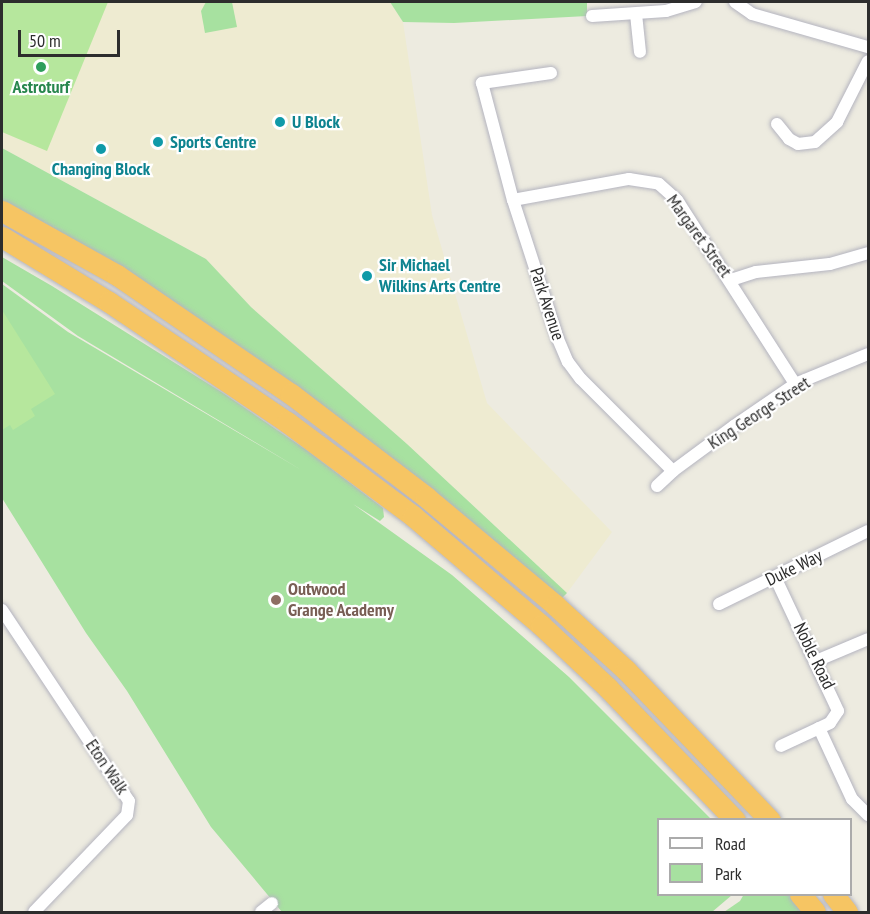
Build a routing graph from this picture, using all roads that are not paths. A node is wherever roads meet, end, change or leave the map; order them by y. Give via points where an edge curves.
1 (696, 2) edge
2 (735, 2) edge
3 (636, 14) junction
4 (592, 16) dead end
5 (868, 47) edge
6 (640, 52) dead end
7 (868, 61) edge
8 (551, 73) dead end
9 (777, 124) dead end
10 (513, 200) junction
11 (2, 210) edge
12 (2, 237) edge
13 (868, 253) edge
14 (731, 280) junction
15 (868, 354) edge
16 (795, 384) junction
17 (673, 471) junction
18 (657, 486) dead end
19 (868, 531) edge
20 (775, 577) junction
21 (718, 604) dead end
22 (2, 610) edge
23 (868, 639) edge
24 (816, 661) junction
25 (819, 728) junction
26 (781, 747) dead end
27 (868, 814) edge
28 (734, 818) edge
29 (769, 818) edge
30 (802, 896) edge
31 (835, 896) edge
32 (272, 903) dead end
33 (34, 912) edge
34 (261, 912) edge
35 (815, 912) edge
36 (847, 912) edge

1 - 3 street
2 - 5 street via 752,14
3 - 4 street
3 - 6 street
7 - 9 street via 837,122 815,142 798,144
8 - 10 street, Park Avenue via 482,82
10 - 14 street, Margaret Street via 629,179 659,184 677,200
10 - 17 street, Park Avenue via 568,362
11 - 29 highway via 117,275 291,394 426,497 555,604 626,670
12 - 28 highway via 109,302 287,422 413,516 608,688
13 - 14 street via 830,264 756,272
14 - 16 street, Margaret Street
15 - 16 street, King George Street
16 - 17 street, King George Street
17 - 18 street, King George Street
19 - 20 street, Duke Way
20 - 21 street, Duke Way
20 - 24 street, Noble Road
22 - 33 street, Eton Walk via 129,801 127,815
23 - 24 street
24 - 25 street, Noble Road via 838,711 830,723
25 - 26 street, Noble Road
25 - 27 street via 852,799
30 - 35 highway
31 - 36 highway
32 - 34 street

